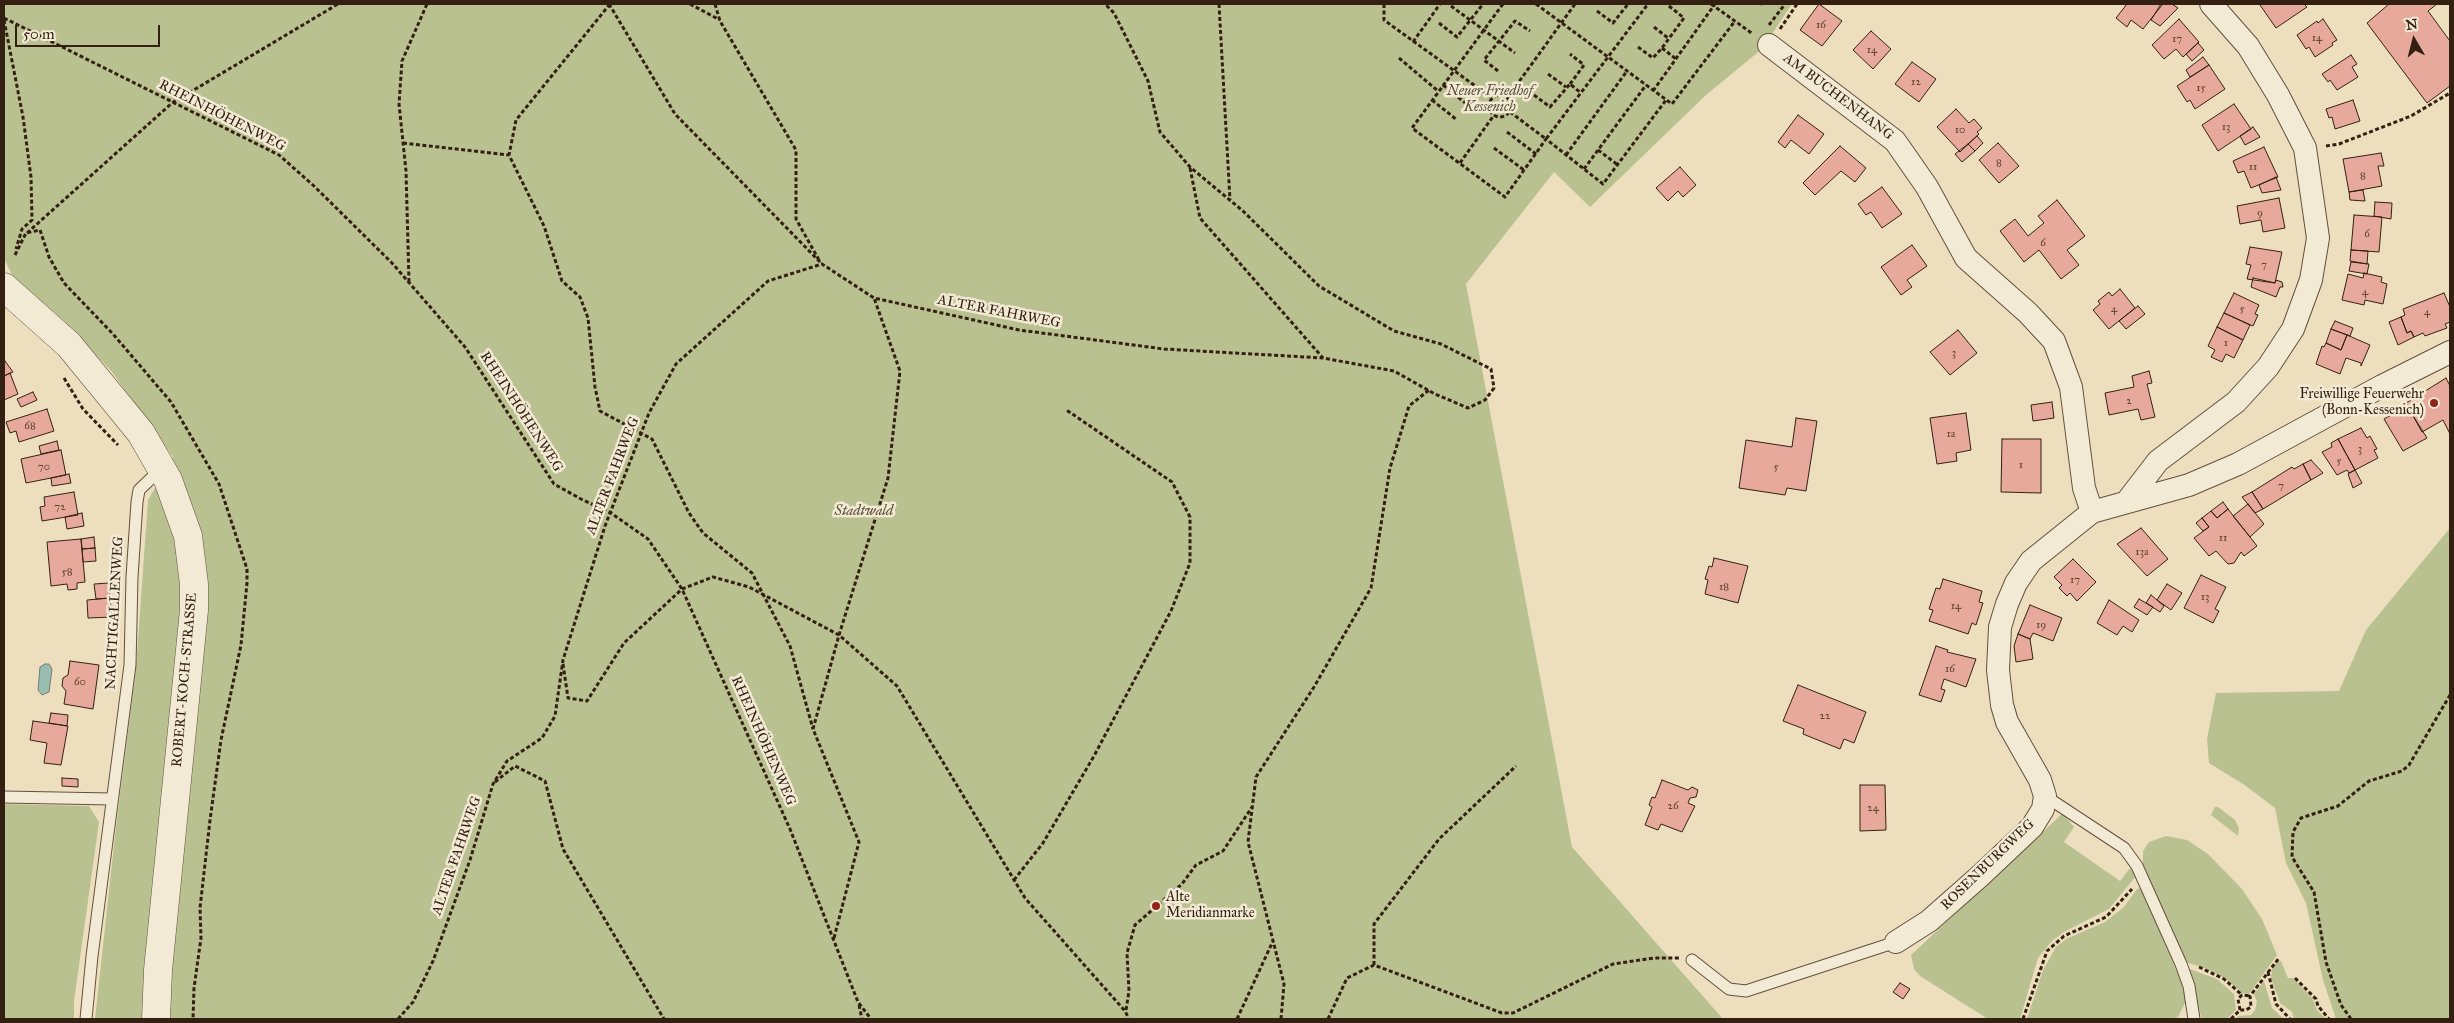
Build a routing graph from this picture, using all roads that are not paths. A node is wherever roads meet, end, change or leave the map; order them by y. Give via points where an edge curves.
1 (2211, 4) edge
2 (1764, 41) road end
3 (6, 288) edge
4 (2450, 352) edge
5 (162, 468) junction
6 (2128, 500) junction
7 (2092, 512) junction
8 (2045, 796) junction
9 (4, 797) edge
10 (112, 799) junction
11 (1896, 942) joint
12 (1692, 960) road end
13 (2193, 1015) edge
14 (86, 1019) edge
15 (156, 1019) edge
16 (2181, 1019) edge

1 - 6 street via 2248,46 2305,148 2318,238 2311,280 2293,329 2268,367 2236,402 2158,461
2 - 7 street, AM BUCHENHANG via 1895,141 1927,187 1966,258 2028,313 2054,342 2071,387 2084,488
3 - 5 street, ROBERT-KOCH-STRASSE via 69,345 142,433
4 - 6 street via 2238,464 2189,485
5 - 10 lane, NACHTIGALLENWEG via 139,490 137,502 130,666
5 - 15 street, ROBERT-KOCH-STRASSE via 188,536 194,610
6 - 7 street
7 - 8 street via 2031,561 2016,583 2000,627 1998,670 2002,705 2013,735 2040,780
8 - 11 street, ROSENBURGWEG via 2043,809 2032,827 1929,921
8 - 13 lane via 2124,848 2143,877 2181,964 2189,986
9 - 10 lane
10 - 14 lane, NACHTIGALLENWEG
11 - 12 lane, ROSENBURGWEG via 1746,991 1729,989
13 - 16 lane

